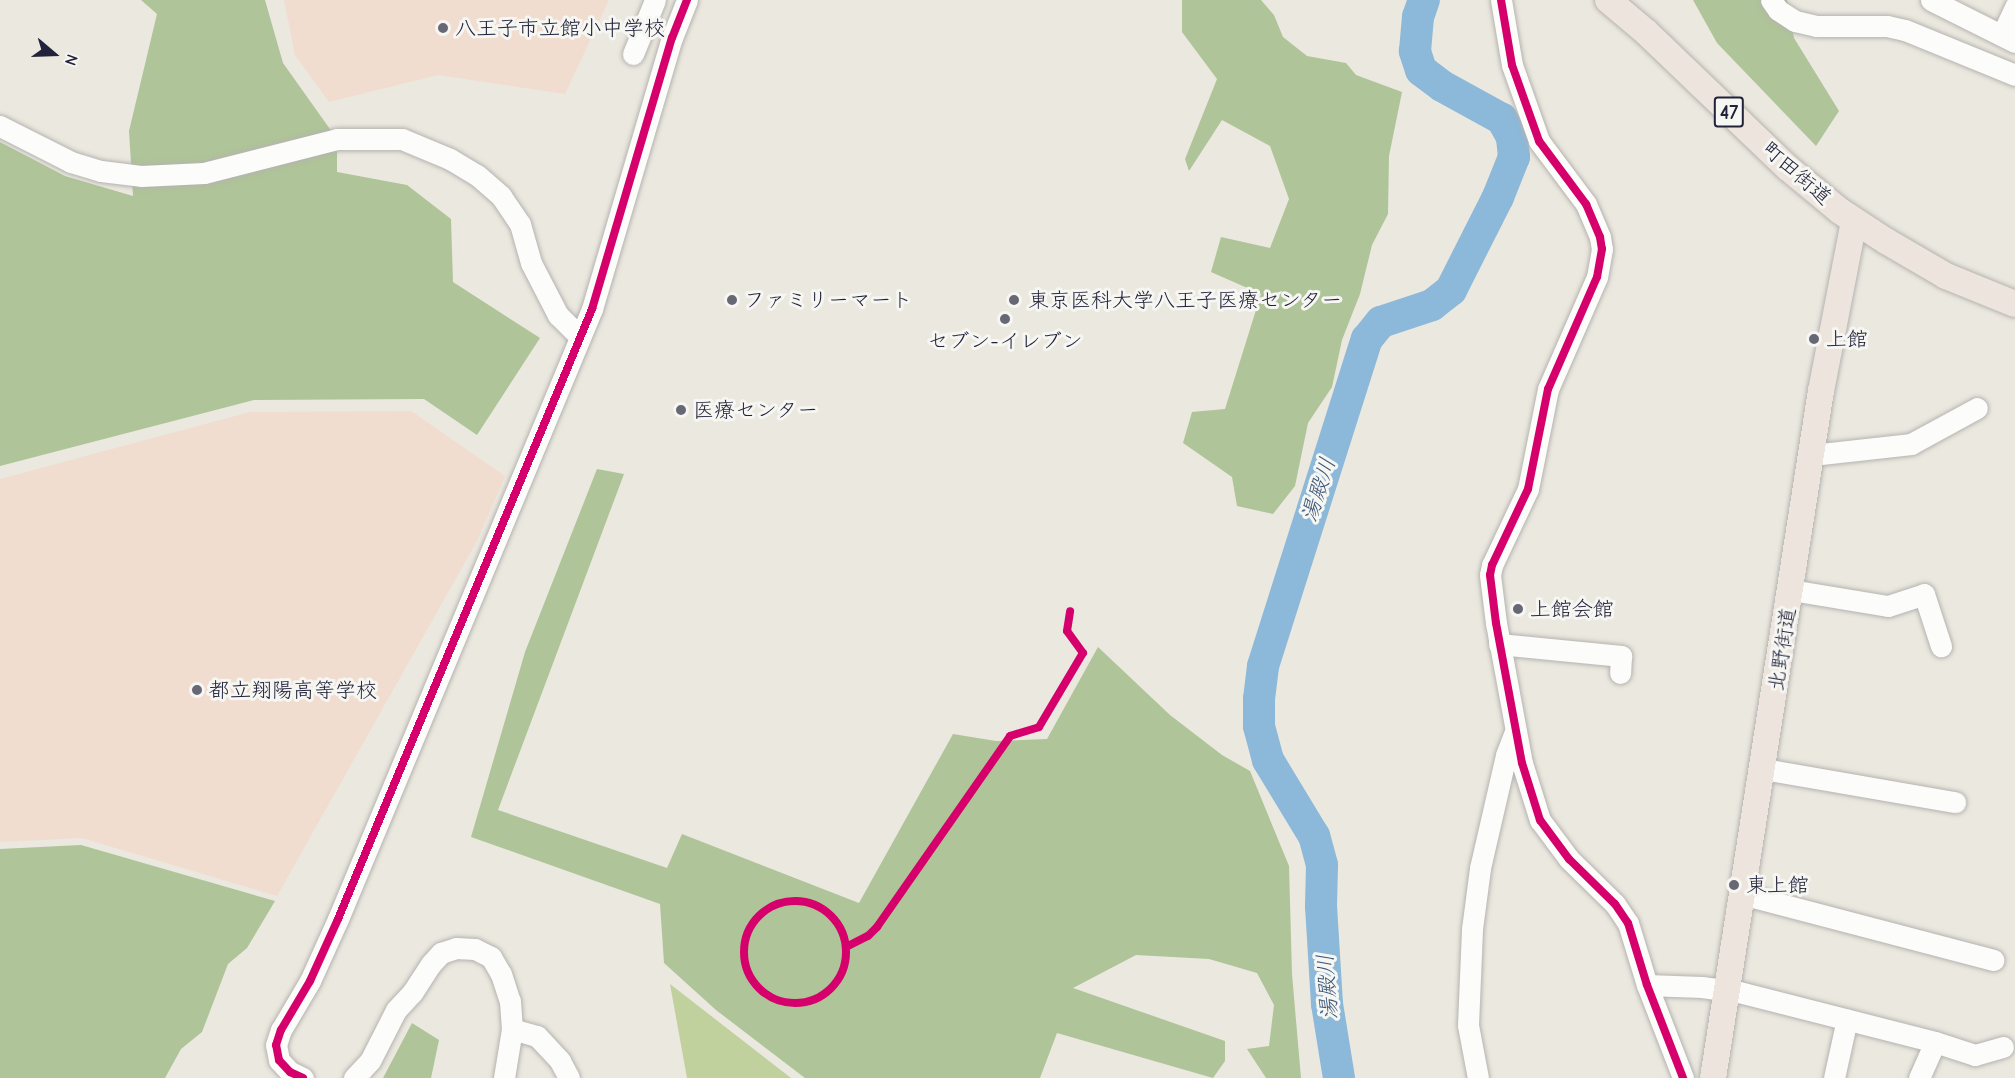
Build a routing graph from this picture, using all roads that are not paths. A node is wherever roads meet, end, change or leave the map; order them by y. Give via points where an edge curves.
1 (655, 0) edge
2 (687, 0) edge
3 (1501, 0) edge
4 (1608, 0) edge
5 (1771, 0) edge
6 (1931, 0) edge
7 (2015, 7) edge
8 (2009, 39) edge
9 (633, 54) dead end
10 (2015, 75) edge
11 (0, 126) edge
12 (1854, 221) junction
13 (2015, 304) edge
14 (580, 337) junction
15 (1977, 408) dead end
16 (1812, 455) junction
17 (1791, 590) junction
18 (1499, 644) junction
19 (1941, 646) dead end
20 (1620, 673) dead end
21 (1515, 731) junction
22 (1763, 769) junction
23 (1955, 802) dead end
24 (1742, 894) junction
25 (1995, 958) dead end
26 (1647, 985) junction
27 (1727, 989) junction
28 (1846, 1019) junction
29 (512, 1029) junction
30 (1935, 1042) junction
31 (2004, 1047) dead end
32 (303, 1078) edge
33 (354, 1078) edge
34 (504, 1078) edge
35 (569, 1078) edge
36 (1478, 1078) edge
37 (1683, 1078) edge
38 (1713, 1078) edge
39 (1834, 1078) edge
40 (1919, 1078) edge

1 - 9 street
2 - 14 street via 672,38 599,288
3 - 18 street via 1512,65 1539,141 1586,204 1602,249 1597,277 1548,389 1528,489 1490,575
4 - 12 main road, 町田街道 / 47 via 1788,168
5 - 10 street via 1795,21 1816,26 1887,26 1905,30
6 - 8 street
7 - 8 street
11 - 14 street via 71,162 149,177 204,173 337,139 402,139 450,159 501,196 520,224 531,263 558,315
12 - 13 main road, 町田街道 / 47 via 1946,276
12 - 16 main road, 北野街道
14 - 32 street via 338,919 310,981 281,1030 276,1045 279,1060
15 - 16 street via 1911,444
16 - 17 main road, 北野街道
17 - 19 street via 1888,606 1924,594
17 - 22 main road, 北野街道
18 - 20 street via 1621,656
18 - 21 street
21 - 26 street via 1540,820 1569,860 1622,913
21 - 36 street via 1480,868 1472,929 1468,1025
22 - 23 street
22 - 24 main road, 北野街道
24 - 25 street
24 - 27 main road, 北野街道
26 - 27 street
26 - 37 street
27 - 28 street
27 - 38 main road, 北野街道
28 - 30 street
28 - 39 street
29 - 33 street via 510,1001 491,957 475,949 456,948 441,953 431,964 396,1010 370,1061
29 - 34 street
29 - 35 street via 537,1036 560,1061
30 - 31 street via 1975,1055
30 - 40 street

